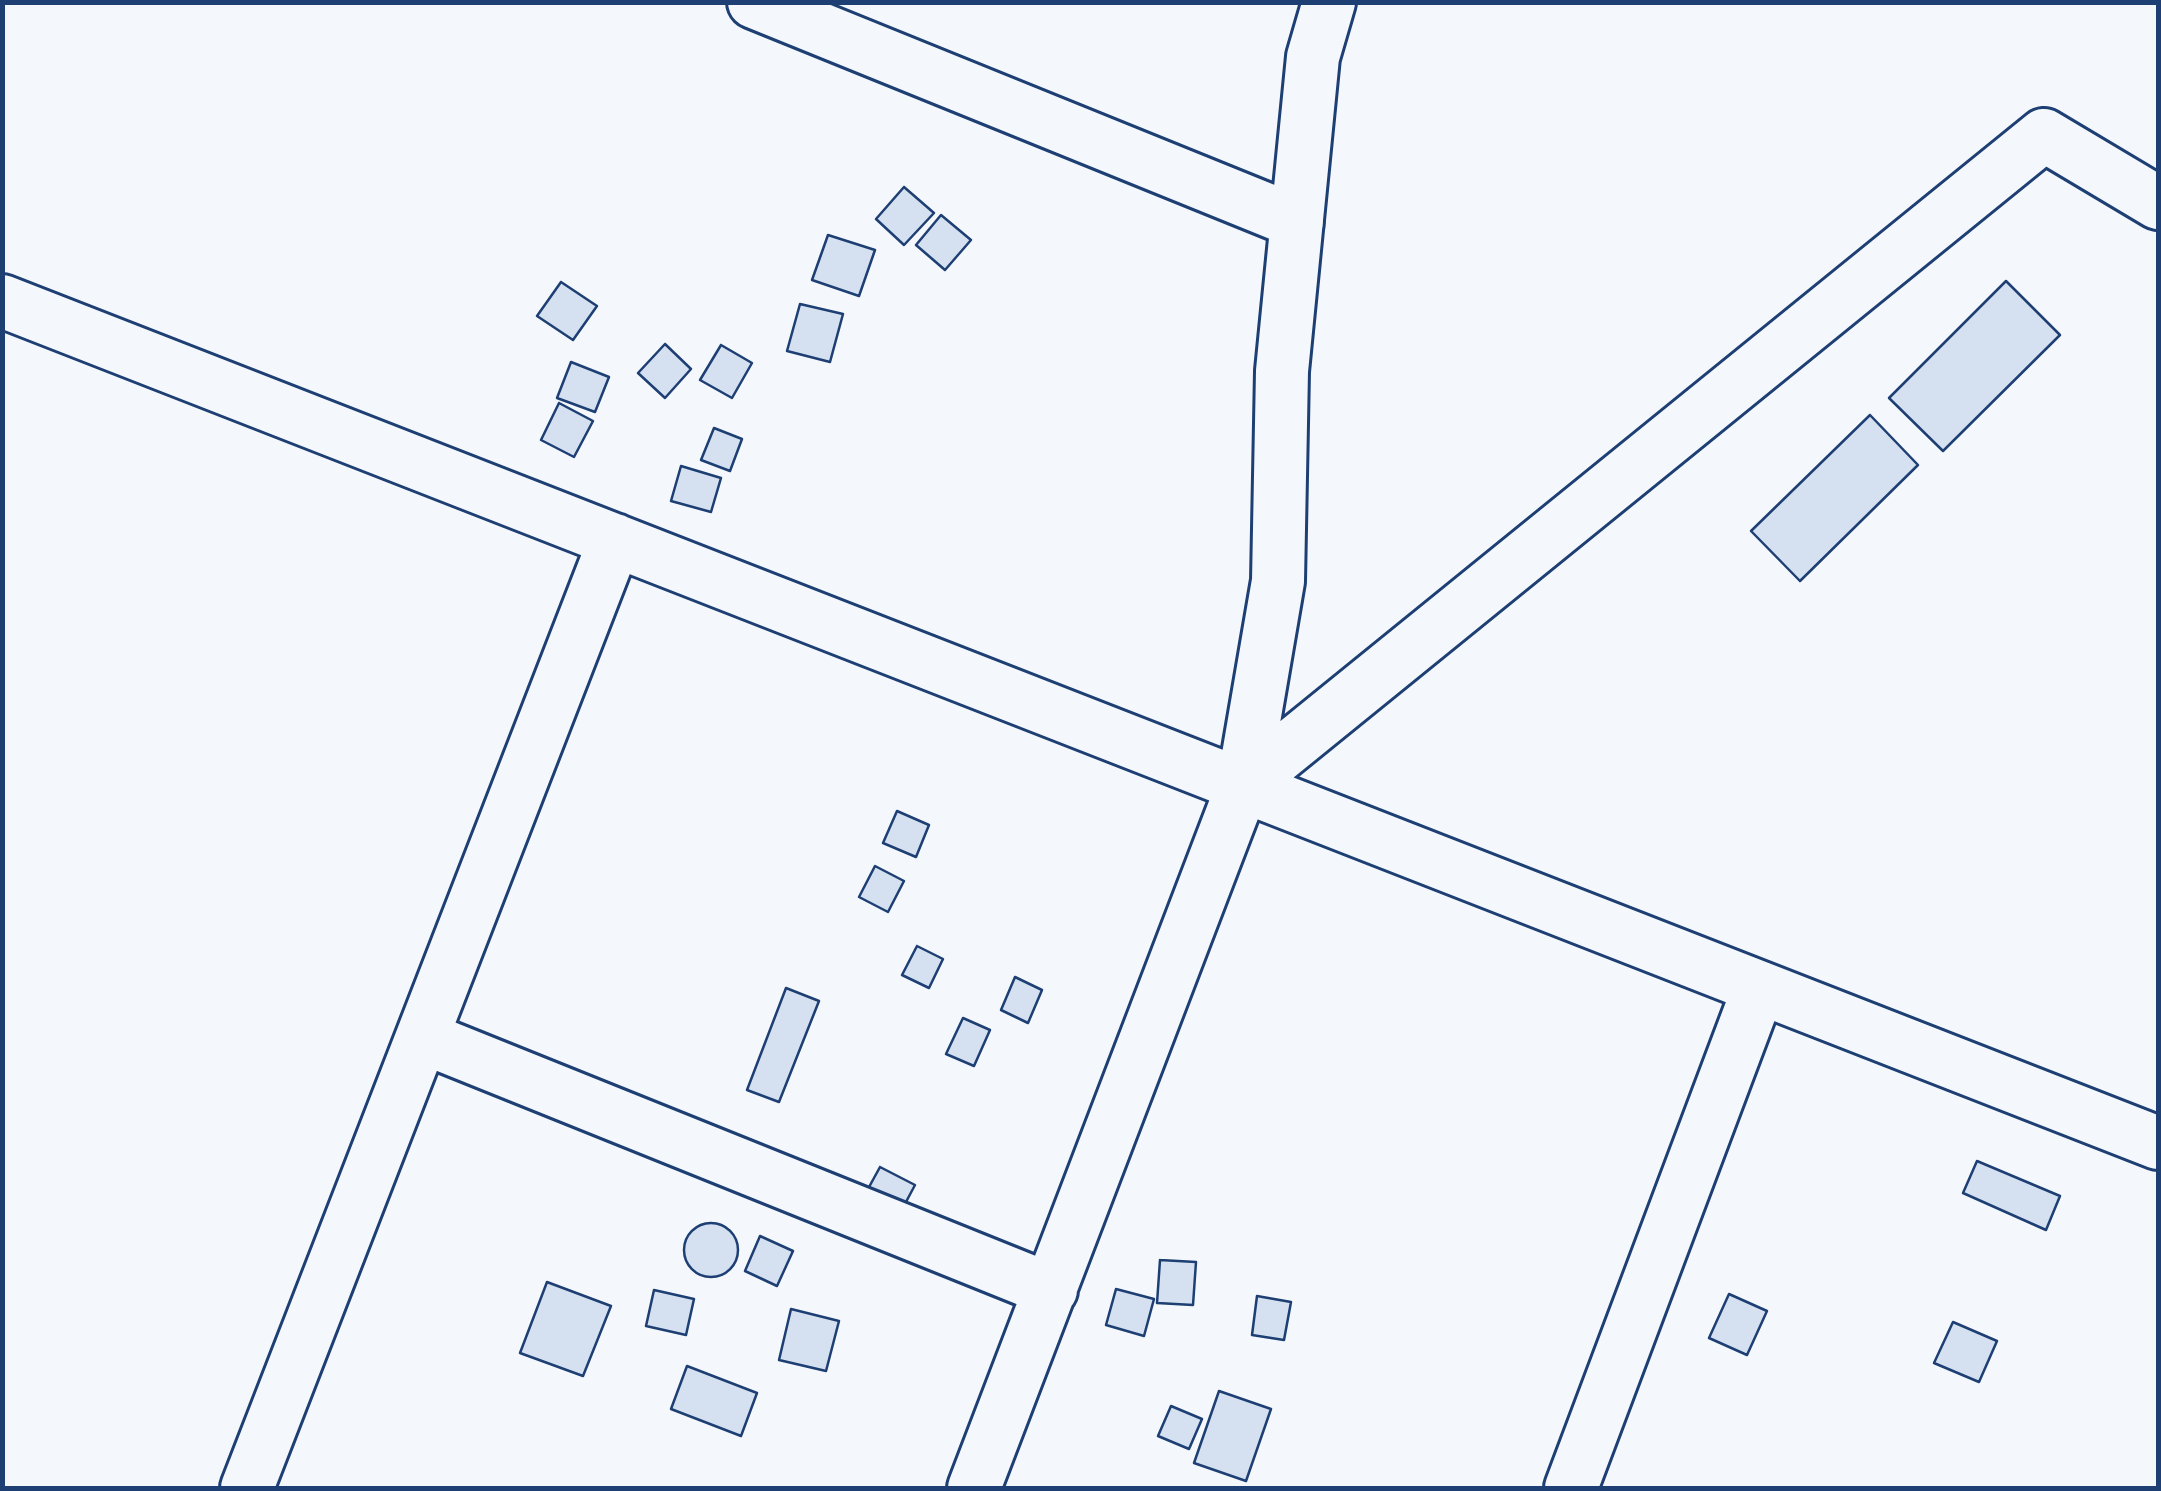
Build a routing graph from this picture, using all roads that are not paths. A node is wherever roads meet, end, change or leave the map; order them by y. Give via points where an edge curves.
1 (754, 2) edge
2 (1330, 2) edge
3 (2158, 203) edge
4 (1297, 222) junction
5 (2, 301) edge
6 (615, 540) junction
7 (1243, 785) junction
8 (1759, 988) junction
9 (422, 1037) junction
10 (2158, 1144) edge
11 (1051, 1290) junction
12 (247, 1488) edge
13 (974, 1488) edge
14 (1571, 1488) edge

1 - 4 street
2 - 4 street via 1314,57
3 - 7 street via 2044,135
4 - 7 street via 1282,371 1278,581
5 - 6 street
6 - 7 street
6 - 9 street
7 - 8 street
7 - 11 street
8 - 10 street
8 - 14 street
9 - 11 street
9 - 12 street
11 - 13 street

